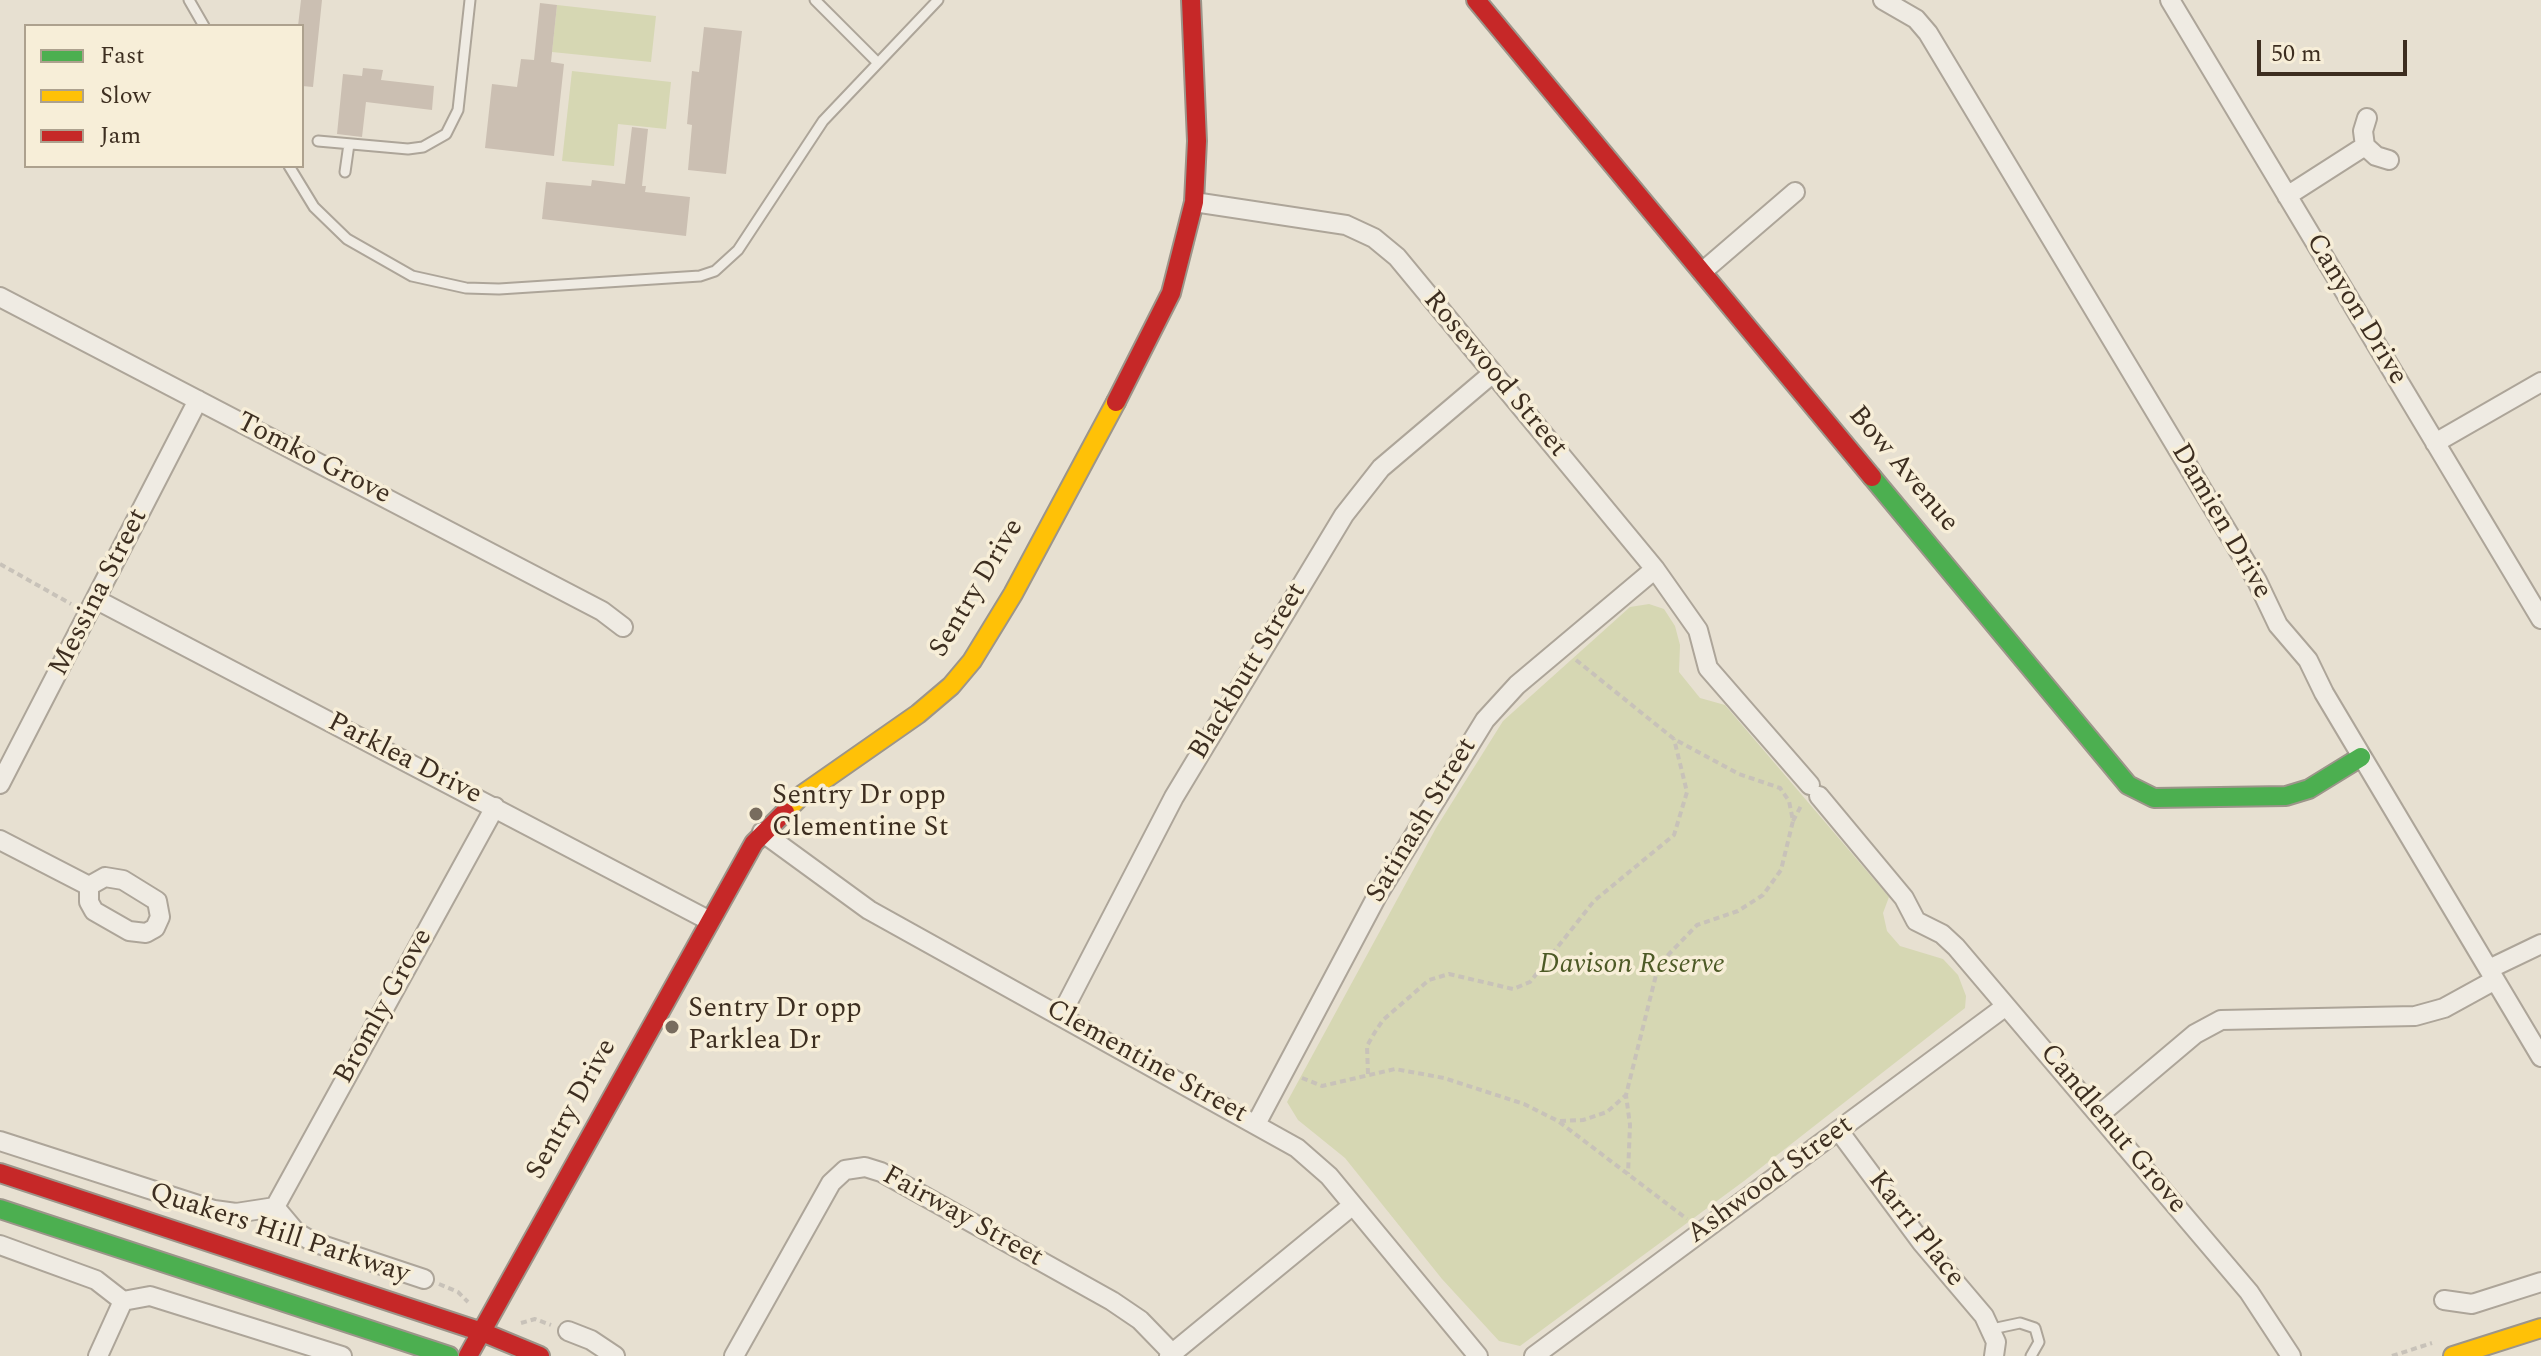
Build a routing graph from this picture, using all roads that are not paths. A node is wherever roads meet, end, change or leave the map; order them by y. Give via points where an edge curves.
1 (189, 0) edge
2 (470, 0) edge
3 (815, 0) edge
4 (938, 0) edge
5 (1191, 0) edge
6 (1476, 0) edge
7 (1883, 0) edge
8 (2170, 0) edge
9 (203, 24) edge
10 (877, 62) junction
11 (2367, 118) dead end
12 (318, 141) dead end
13 (349, 144) junction
14 (2365, 146) junction
15 (2389, 160) dead end
16 (290, 168) edge
17 (345, 172) dead end
18 (1795, 192) dead end
19 (2287, 196) junction
20 (1194, 202) junction
21 (1702, 272) junction
22 (0, 297) edge
23 (1493, 373) junction
24 (2541, 382) edge
25 (198, 400) junction
26 (2435, 443) junction
27 (1655, 569) junction
28 (93, 607) junction
29 (2541, 619) edge
30 (623, 627) dead end
31 (2361, 757) junction
32 (0, 784) edge
33 (495, 807) junction
34 (762, 832) junction
35 (0, 840) edge
36 (89, 886) dead end
37 (710, 921) junction
38 (1916, 921) joint
39 (2541, 944) edge
40 (2492, 974) junction
41 (2006, 1006) junction
42 (1061, 1015) junction
43 (2541, 1057) edge
44 (2099, 1115) junction
45 (1256, 1124) junction
46 (1839, 1131) junction
47 (0, 1141) edge
48 (0, 1173) edge
49 (1353, 1205) junction
50 (275, 1207) junction
51 (0, 1209) edge
52 (0, 1245) edge
53 (424, 1279) dead end
54 (2541, 1282) edge
55 (2444, 1300) dead end
56 (123, 1301) junction
57 (2541, 1328) edge
58 (1992, 1329) junction
59 (568, 1331) dead end
60 (482, 1332) junction
61 (1170, 1354) edge
62 (98, 1356) edge
63 (342, 1356) edge
64 (449, 1356) edge
65 (468, 1356) edge
66 (540, 1356) edge
67 (615, 1356) edge
68 (734, 1356) edge
69 (1478, 1356) edge
70 (1534, 1356) edge
71 (1994, 1356) edge
72 (2031, 1356) edge
73 (2291, 1356) edge
74 (2453, 1356) edge

1 - 9 lane
2 - 13 lane via 458,110 446,134 408,149
3 - 10 lane
4 - 10 lane
5 - 20 street, Sentry Drive
6 - 21 street, Bow Avenue
7 - 31 street, Damien Drive via 1916,19 1928,33 2257,581 2278,625 2308,660
8 - 19 street, Canyon Drive
10 - 16 lane via 823,121 738,250 715,271 700,276 499,289 412,276 347,239 314,207
11 - 14 street
12 - 13 lane
13 - 17 lane
14 - 15 street
14 - 19 street
18 - 21 street
19 - 26 street, Canyon Drive
20 - 23 street, Rosewood Street via 1330,221 1374,238 1397,257
20 - 34 street, Sentry Drive via 1180,265 1160,318 972,661 918,714 802,795
21 - 31 street, Bow Avenue via 2135,791 2164,799 2286,796 2309,789
22 - 25 street, Tomko Grove
23 - 27 street, Rosewood Street
23 - 42 street, Blackbutt Street via 1381,468 1344,515 1174,797
24 - 26 street
25 - 28 street, Messina Street
25 - 30 street, Tomko Grove via 602,611
26 - 29 street, Canyon Drive
27 - 38 street, Rosewood Street via 1698,630 1708,668 1904,898
27 - 45 street, Satinash Street via 1499,702 1468,743 1377,896
28 - 32 street, Messina Street
28 - 33 street, Parklea Drive
31 - 40 street, Damien Drive
33 - 37 street, Parklea Drive
33 - 50 street, Bromly Grove
34 - 37 street, Sentry Drive
34 - 42 street, Clementine Street via 869,910
35 - 36 street
37 - 60 street, Sentry Drive
38 - 41 street, Candlenut Grove via 1942,934
39 - 40 street
40 - 43 street, Damien Drive
40 - 44 street via 2444,1008 2415,1016 2221,1020 2195,1034
41 - 44 street, Candlenut Grove
41 - 46 street, Ashwood Street
42 - 45 street, Clementine Street
44 - 73 street, Candlenut Grove via 2249,1292
45 - 49 street, Clementine Street via 1312,1160
46 - 58 street, Karri Place
46 - 70 street, Ashwood Street
47 - 50 street via 214,1210 236,1213
48 - 60 street, Quakers Hill Parkway
49 - 61 street
49 - 69 street, Clementine Street
50 - 53 street via 296,1232 313,1242
51 - 64 street
52 - 56 street via 96,1280
54 - 55 street via 2472,1304
56 - 62 street
56 - 63 street via 150,1296
57 - 74 street
58 - 71 street
58 - 72 lane via 2020,1323 2035,1328 2039,1342
59 - 67 street
60 - 65 street, Sentry Drive
60 - 66 street, Quakers Hill Parkway
61 - 68 street, Fairway Street via 1140,1320 1112,1301 865,1167 845,1170 831,1183

